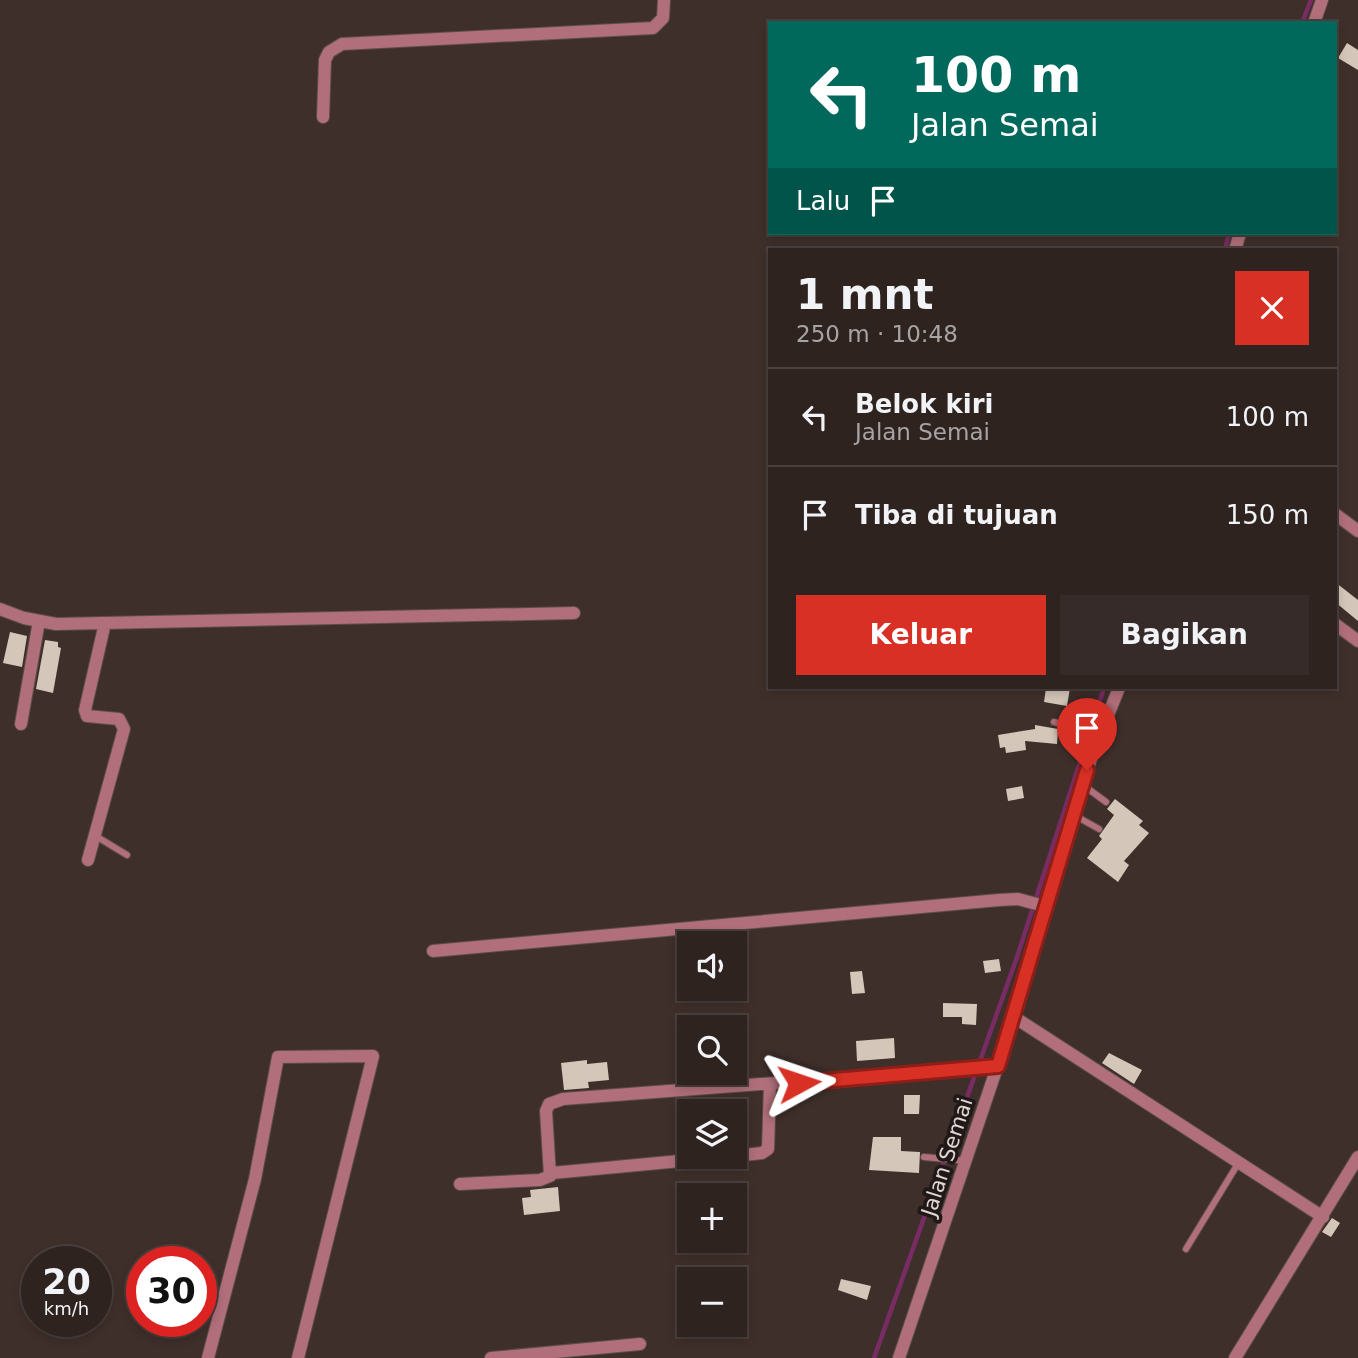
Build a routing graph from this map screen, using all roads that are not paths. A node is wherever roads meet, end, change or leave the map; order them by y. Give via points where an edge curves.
1 (664, 0) edge
2 (1322, 0) edge
3 (1315, 21) edge
4 (323, 117) dead end
5 (1337, 515) edge
6 (1358, 531) edge
7 (0, 609) edge
8 (574, 613) dead end
9 (39, 621) junction
10 (105, 624) junction
11 (1337, 625) edge
12 (1358, 641) edge
13 (1118, 689) edge
14 (1054, 722) dead end
15 (21, 724) dead end
16 (1095, 734) junction
17 (1083, 785) junction
18 (1106, 802) dead end
19 (1074, 815) junction
20 (1099, 829) dead end
21 (94, 835) junction
22 (127, 855) dead end
23 (88, 860) dead end
24 (1045, 906) junction
25 (433, 951) dead end
26 (1014, 1017) junction
27 (994, 1066) junction
28 (770, 1084) junction
29 (747, 1155) edge
30 (924, 1157) dead end
31 (1358, 1157) edge
32 (677, 1161) edge
33 (962, 1161) junction
34 (1239, 1162) junction
35 (552, 1173) junction
36 (460, 1184) dead end
37 (1323, 1217) junction
38 (1186, 1249) dead end
39 (640, 1344) dead end
40 (208, 1358) edge
41 (299, 1358) edge
42 (491, 1358) edge
43 (900, 1358) edge
44 (1234, 1358) edge

1 - 4 street via 662,21 653,28 342,44 325,60
2 - 3 street
5 - 6 street
7 - 9 street
8 - 10 street
9 - 10 street
9 - 15 street
10 - 21 street via 85,710 93,718 118,719 124,729
11 - 12 street
13 - 16 street, Jalan Semai
14 - 16 lane
16 - 17 street, Jalan Semai
17 - 18 lane
17 - 19 street, Jalan Semai
19 - 20 lane
19 - 24 street, Jalan Semai
21 - 22 lane
21 - 23 street
24 - 25 street via 1018,900
24 - 26 street, Jalan Semai
26 - 27 street, Jalan Semai
26 - 34 street
27 - 28 street
27 - 33 street, Jalan Semai
28 - 29 street via 768,1149
28 - 35 street via 555,1101 546,1115
30 - 33 lane
31 - 37 street
32 - 35 street
33 - 43 street, Jalan Semai
34 - 37 street
34 - 38 lane
35 - 36 street via 540,1180
37 - 44 street
39 - 42 street
40 - 41 street via 255,1179 278,1057 373,1056

